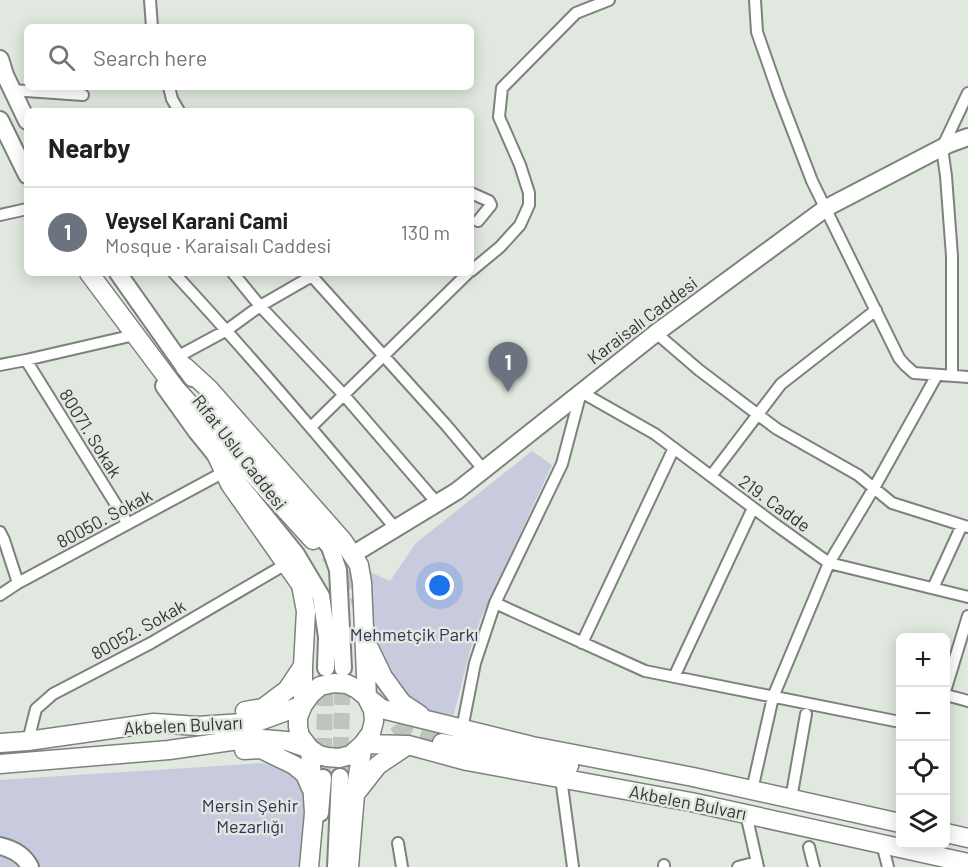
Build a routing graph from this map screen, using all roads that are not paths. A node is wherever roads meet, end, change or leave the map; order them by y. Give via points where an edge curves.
1 (150, 0) edge
2 (609, 0) edge
3 (755, 0) edge
4 (152, 24) edge
5 (0, 59) edge
6 (170, 90) edge
7 (19, 91) junction
8 (968, 93) edge
9 (83, 95) dead end
10 (177, 108) edge
11 (24, 110) edge
12 (0, 120) edge
13 (968, 137) edge
14 (942, 148) junction
15 (24, 169) edge
16 (474, 194) edge
17 (826, 208) junction
18 (24, 210) edge
19 (0, 215) edge
20 (478, 220) dead end
21 (474, 269) edge
22 (90, 276) edge
23 (90, 276) edge
24 (120, 276) edge
25 (177, 276) edge
26 (235, 276) edge
27 (308, 276) edge
28 (311, 276) edge
29 (466, 276) edge
30 (260, 306) junction
31 (876, 310) junction
32 (227, 330) junction
33 (656, 333) junction
34 (130, 336) junction
35 (384, 355) junction
36 (26, 360) junction
37 (181, 362) junction
38 (0, 365) edge
39 (937, 375) junction
40 (952, 376) junction
41 (968, 377) edge
42 (581, 392) junction
43 (343, 394) junction
44 (757, 414) junction
45 (311, 427) junction
46 (674, 448) junction
47 (216, 454) junction
48 (483, 469) junction
49 (224, 472) junction
50 (711, 476) junction
51 (874, 488) junction
52 (437, 503) junction
53 (753, 508) junction
54 (128, 524) junction
55 (965, 526) edge
56 (395, 528) junction
57 (0, 532) edge
58 (313, 540) tunnel mouth
59 (352, 555) junction
60 (830, 563) junction
61 (286, 564) junction
62 (18, 583) junction
63 (933, 588) junction
64 (0, 595) edge
65 (968, 597) edge
66 (495, 603) junction
67 (968, 616) edge
68 (364, 638) junction
69 (582, 643) junction
70 (303, 666) junction
71 (674, 677) junction
72 (945, 687) edge
73 (950, 696) edge
74 (773, 697) junction
75 (368, 698) junction
76 (968, 701) edge
77 (303, 705) junction
78 (806, 714) dead end
79 (426, 720) junction
80 (896, 721) edge
81 (154, 723) junction
82 (462, 729) junction
83 (28, 741) junction
84 (437, 742) tunnel mouth
85 (0, 743) edge
86 (363, 744) junction
87 (408, 746) junction
88 (169, 750) junction
89 (314, 752) junction
90 (0, 764) edge
91 (340, 777) tunnel mouth
92 (561, 778) junction
93 (317, 784) junction
94 (752, 790) junction
95 (355, 794) junction
96 (791, 799) junction
97 (746, 814) junction
98 (896, 821) edge
99 (950, 834) edge
100 (968, 838) edge
101 (896, 841) edge
102 (398, 843) dead end
103 (882, 844) junction
104 (0, 846) edge
105 (809, 847) dead end
106 (926, 849) edge
107 (968, 862) edge
108 (757, 864) edge
109 (30, 867) edge
110 (309, 867) edge
111 (316, 867) edge
112 (336, 867) edge
113 (349, 867) edge
114 (402, 867) edge
115 (573, 867) edge
116 (738, 867) edge
117 (814, 867) edge
118 (888, 867) edge

1 - 4 street
2 - 21 street via 576,13 502,88 499,117 520,165 529,205 520,225
3 - 17 street via 757,32 812,181
5 - 7 main road via 5,75
6 - 10 street
7 - 9 street
7 - 11 main road
8 - 14 street
12 - 15 main road
13 - 14 main road, Karaisalı Caddesi
14 - 17 main road, Karaisalı Caddesi
14 - 40 street via 951,256
16 - 20 street via 491,205
17 - 31 street
17 - 33 main road, Karaisalı Caddesi
18 - 19 street
22 - 34 main road, Rıfat Uslu Caddesi
23 - 58 main road via 175,388
24 - 37 main road, Rıfat Uslu Caddesi
25 - 32 street
26 - 30 street
27 - 30 street
28 - 35 street
29 - 35 street
30 - 32 street
30 - 43 street
31 - 39 street via 905,365 914,373
31 - 44 street via 781,384
32 - 37 street
32 - 45 street
33 - 42 main road, Karaisalı Caddesi
33 - 44 street
34 - 36 street
34 - 47 main road, Rıfat Uslu Caddesi
35 - 43 street
35 - 48 street
36 - 38 street
36 - 54 street, 80071. Sokak
37 - 47 main road, Rıfat Uslu Caddesi via 330,548 338,570 335,668 321,596 296,554
37 - 59 main road via 209,388
39 - 40 street
39 - 51 street
40 - 41 street
42 - 46 street, 219. Cadde
42 - 48 main road, Karaisalı Caddesi
42 - 66 street via 562,464
43 - 45 street
43 - 52 street
44 - 50 street
44 - 51 street
45 - 56 street
46 - 50 street, 219. Cadde
46 - 69 street
47 - 49 main road
48 - 52 main road, Karaisalı Caddesi
49 - 54 street, 80050. Sokak
49 - 61 main road
50 - 53 street, 219. Cadde
51 - 55 street via 892,502
51 - 60 street
52 - 56 main road, Karaisalı Caddesi
53 - 60 street, 219. Cadde
53 - 71 street
54 - 62 street, 80050. Sokak
55 - 63 street
56 - 59 main road, Karaisalı Caddesi
57 - 62 street
59 - 68 main road via 359,565 362,582
60 - 63 street, 219. Cadde
60 - 74 street
61 - 70 main road via 300,585 306,611
61 - 83 street, 80052. Sokak via 151,643 53,694 36,709
62 - 64 street, 80050. Sokak
63 - 65 street, 219. Cadde
66 - 69 street
66 - 82 street via 475,663
67 - 72 street
68 - 75 main road
68 - 79 main road via 383,677 402,703
69 - 71 street via 645,671
70 - 77 main road
70 - 81 main road via 287,690 263,708
71 - 74 street
73 - 76 street
74 - 80 street
74 - 94 street
75 - 77 main road, Akbelen Bulvarı via 347,684 334,683 320,686
75 - 79 main road, Akbelen Bulvarı via 382,709
75 - 86 main road via 374,721
77 - 81 main road, Akbelen Bulvarı via 256,722 198,726
77 - 89 main road via 298,717 300,736
78 - 96 street
79 - 82 main road, Akbelen Bulvarı
81 - 83 main road, Akbelen Bulvarı
82 - 94 main road, Akbelen Bulvarı
83 - 85 main road, Akbelen Bulvarı
84 - 101 main road via 660,782 834,821
86 - 87 main road, Akbelen Bulvarı
86 - 89 main road via 351,755 339,758
86 - 95 main road
87 - 92 main road, Akbelen Bulvarı
87 - 95 main road via 378,765
88 - 89 main road, Akbelen Bulvarı via 252,738 287,741
88 - 90 main road, Akbelen Bulvarı
88 - 93 main road via 261,749 294,765
89 - 93 main road
91 - 112 main road
92 - 97 main road, Akbelen Bulvarı
92 - 115 street
93 - 110 main road
93 - 111 main road
94 - 96 main road, Akbelen Bulvarı
95 - 113 main road
96 - 98 main road, Akbelen Bulvarı
97 - 103 main road, Akbelen Bulvarı
97 - 108 street
99 - 100 main road
102 - 114 street
103 - 107 main road, Akbelen Bulvarı
103 - 118 street
104 - 109 main road via 20,854
105 - 117 street
106 - 107 main road
108 - 116 street

